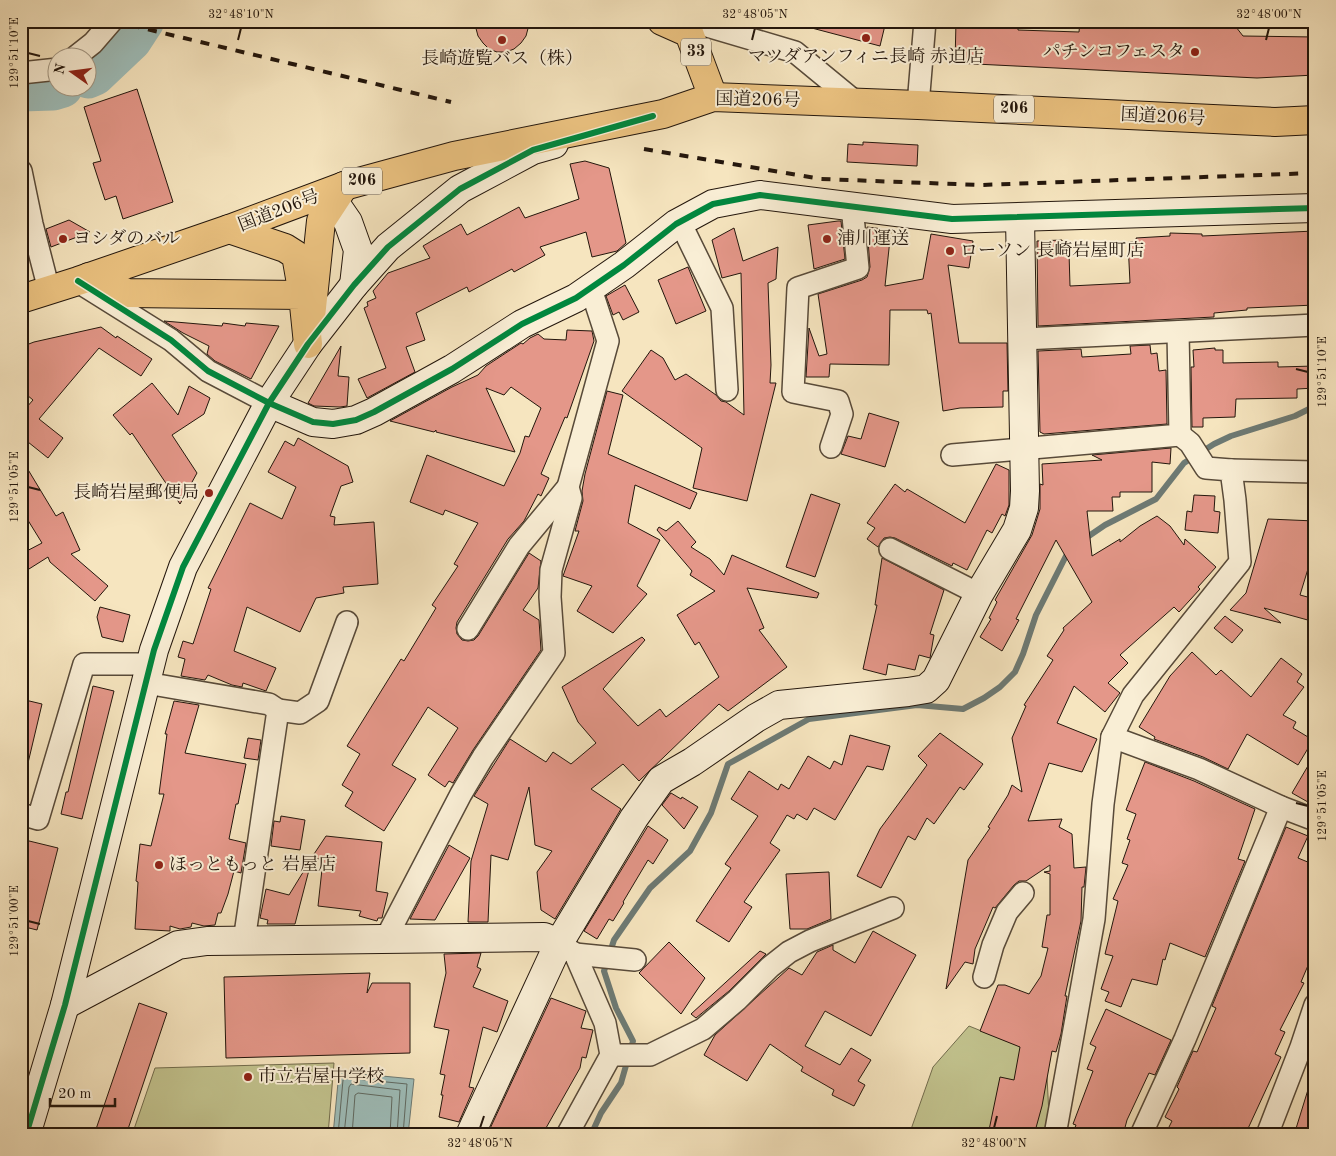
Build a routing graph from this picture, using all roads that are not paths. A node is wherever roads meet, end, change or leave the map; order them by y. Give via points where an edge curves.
1 (112, 21) edge
2 (662, 21) edge
3 (690, 21) edge
4 (925, 21) edge
5 (87, 48) edge
6 (48, 69) edge
7 (21, 73) edge
8 (713, 98) junction
9 (857, 103) junction
10 (918, 105) junction
11 (653, 116) junction
12 (1315, 120) edge
13 (21, 171) edge
14 (328, 197) junction
15 (852, 206) junction
16 (1315, 208) edge
17 (1020, 218) junction
18 (680, 222) junction
19 (229, 229) junction
20 (83, 279) junction
21 (354, 285) junction
22 (591, 288) junction
23 (49, 290) junction
24 (303, 295) junction
25 (21, 299) edge
26 (1315, 325) edge
27 (1178, 332) junction
28 (1023, 339) junction
29 (308, 344) junction
30 (727, 390) dead end
31 (269, 403) junction
32 (1185, 439) junction
33 (831, 447) dead end
34 (1024, 449) junction
35 (952, 454) dead end
36 (1231, 470) junction
37 (1315, 472) edge
38 (568, 488) junction
39 (890, 549) dead end
40 (979, 594) junction
41 (347, 622) dead end
42 (468, 629) dead end
43 (149, 674) junction
44 (278, 710) junction
45 (1112, 737) junction
46 (1281, 807) junction
47 (21, 814) edge
48 (1315, 820) edge
49 (1023, 893) dead end
50 (893, 908) dead end
51 (385, 940) junction
52 (244, 941) junction
53 (567, 949) junction
54 (635, 960) dead end
55 (984, 977) dead end
56 (65, 1005) junction
57 (1315, 1005) edge
58 (611, 1055) junction
59 (27, 1119) edge
60 (470, 1135) edge
61 (567, 1135) edge
62 (1055, 1135) edge
63 (1141, 1135) edge
64 (1267, 1135) edge

1 - 5 street
2 - 8 main road, 33 via 689,33
3 - 9 street via 796,52
4 - 10 street
6 - 7 street
8 - 9 main road, 国道206号 / 206
8 - 11 main road, 国道206号 / 206
9 - 10 main road, 国道206号 / 206
10 - 12 main road, 国道206号 / 206 via 1275,122
11 - 14 main road, 国道206号 / 206 via 454,156
11 - 21 street via 533,150 460,189 388,247
13 - 23 street
14 - 19 main road, 国道206号 / 206
14 - 21 street via 348,222 358,250
14 - 29 main road via 321,221
15 - 17 street via 952,219
15 - 18 street via 760,195 713,204
15 - 33 street via 858,268 798,288 793,392 838,401 842,414
16 - 17 street
17 - 28 street
18 - 22 street
18 - 30 street via 722,308
19 - 20 main road, 国道206号 / 206
19 - 24 main road via 285,248 296,255
20 - 23 main road, 国道206号 / 206
20 - 24 main road via 127,293
20 - 31 street via 171,340 208,371
21 - 29 street
22 - 31 street via 522,324 452,369 356,420 333,424 313,422
22 - 38 street via 608,341
23 - 25 main road, 国道206号 / 206
24 - 29 main road
26 - 27 street
27 - 28 street
27 - 32 street
28 - 34 street
29 - 31 street
31 - 43 street via 183,567 167,609
32 - 34 street
32 - 36 street via 1206,468
34 - 35 street
34 - 40 street via 1024,508 1017,530
36 - 37 street
36 - 45 street via 1240,562 1133,694
38 - 42 street via 519,546
38 - 51 street via 571,498 551,570 554,653 483,757
39 - 40 street
40 - 53 street via 936,680 926,688 779,705 661,780 634,818
41 - 44 street via 318,701 300,713
43 - 44 street via 269,704
43 - 47 street via 84,664 38,819
43 - 56 street
44 - 52 street
45 - 46 street via 1199,769
45 - 62 street via 1094,919
46 - 48 street
46 - 63 street via 1185,1039
49 - 55 street via 1007,912
50 - 58 street via 789,952 703,1029 650,1055
51 - 52 street
51 - 53 street via 544,937
52 - 56 street via 178,945
53 - 54 street
53 - 58 street via 605,1023
53 - 60 street
56 - 59 street
57 - 64 street
58 - 61 street

